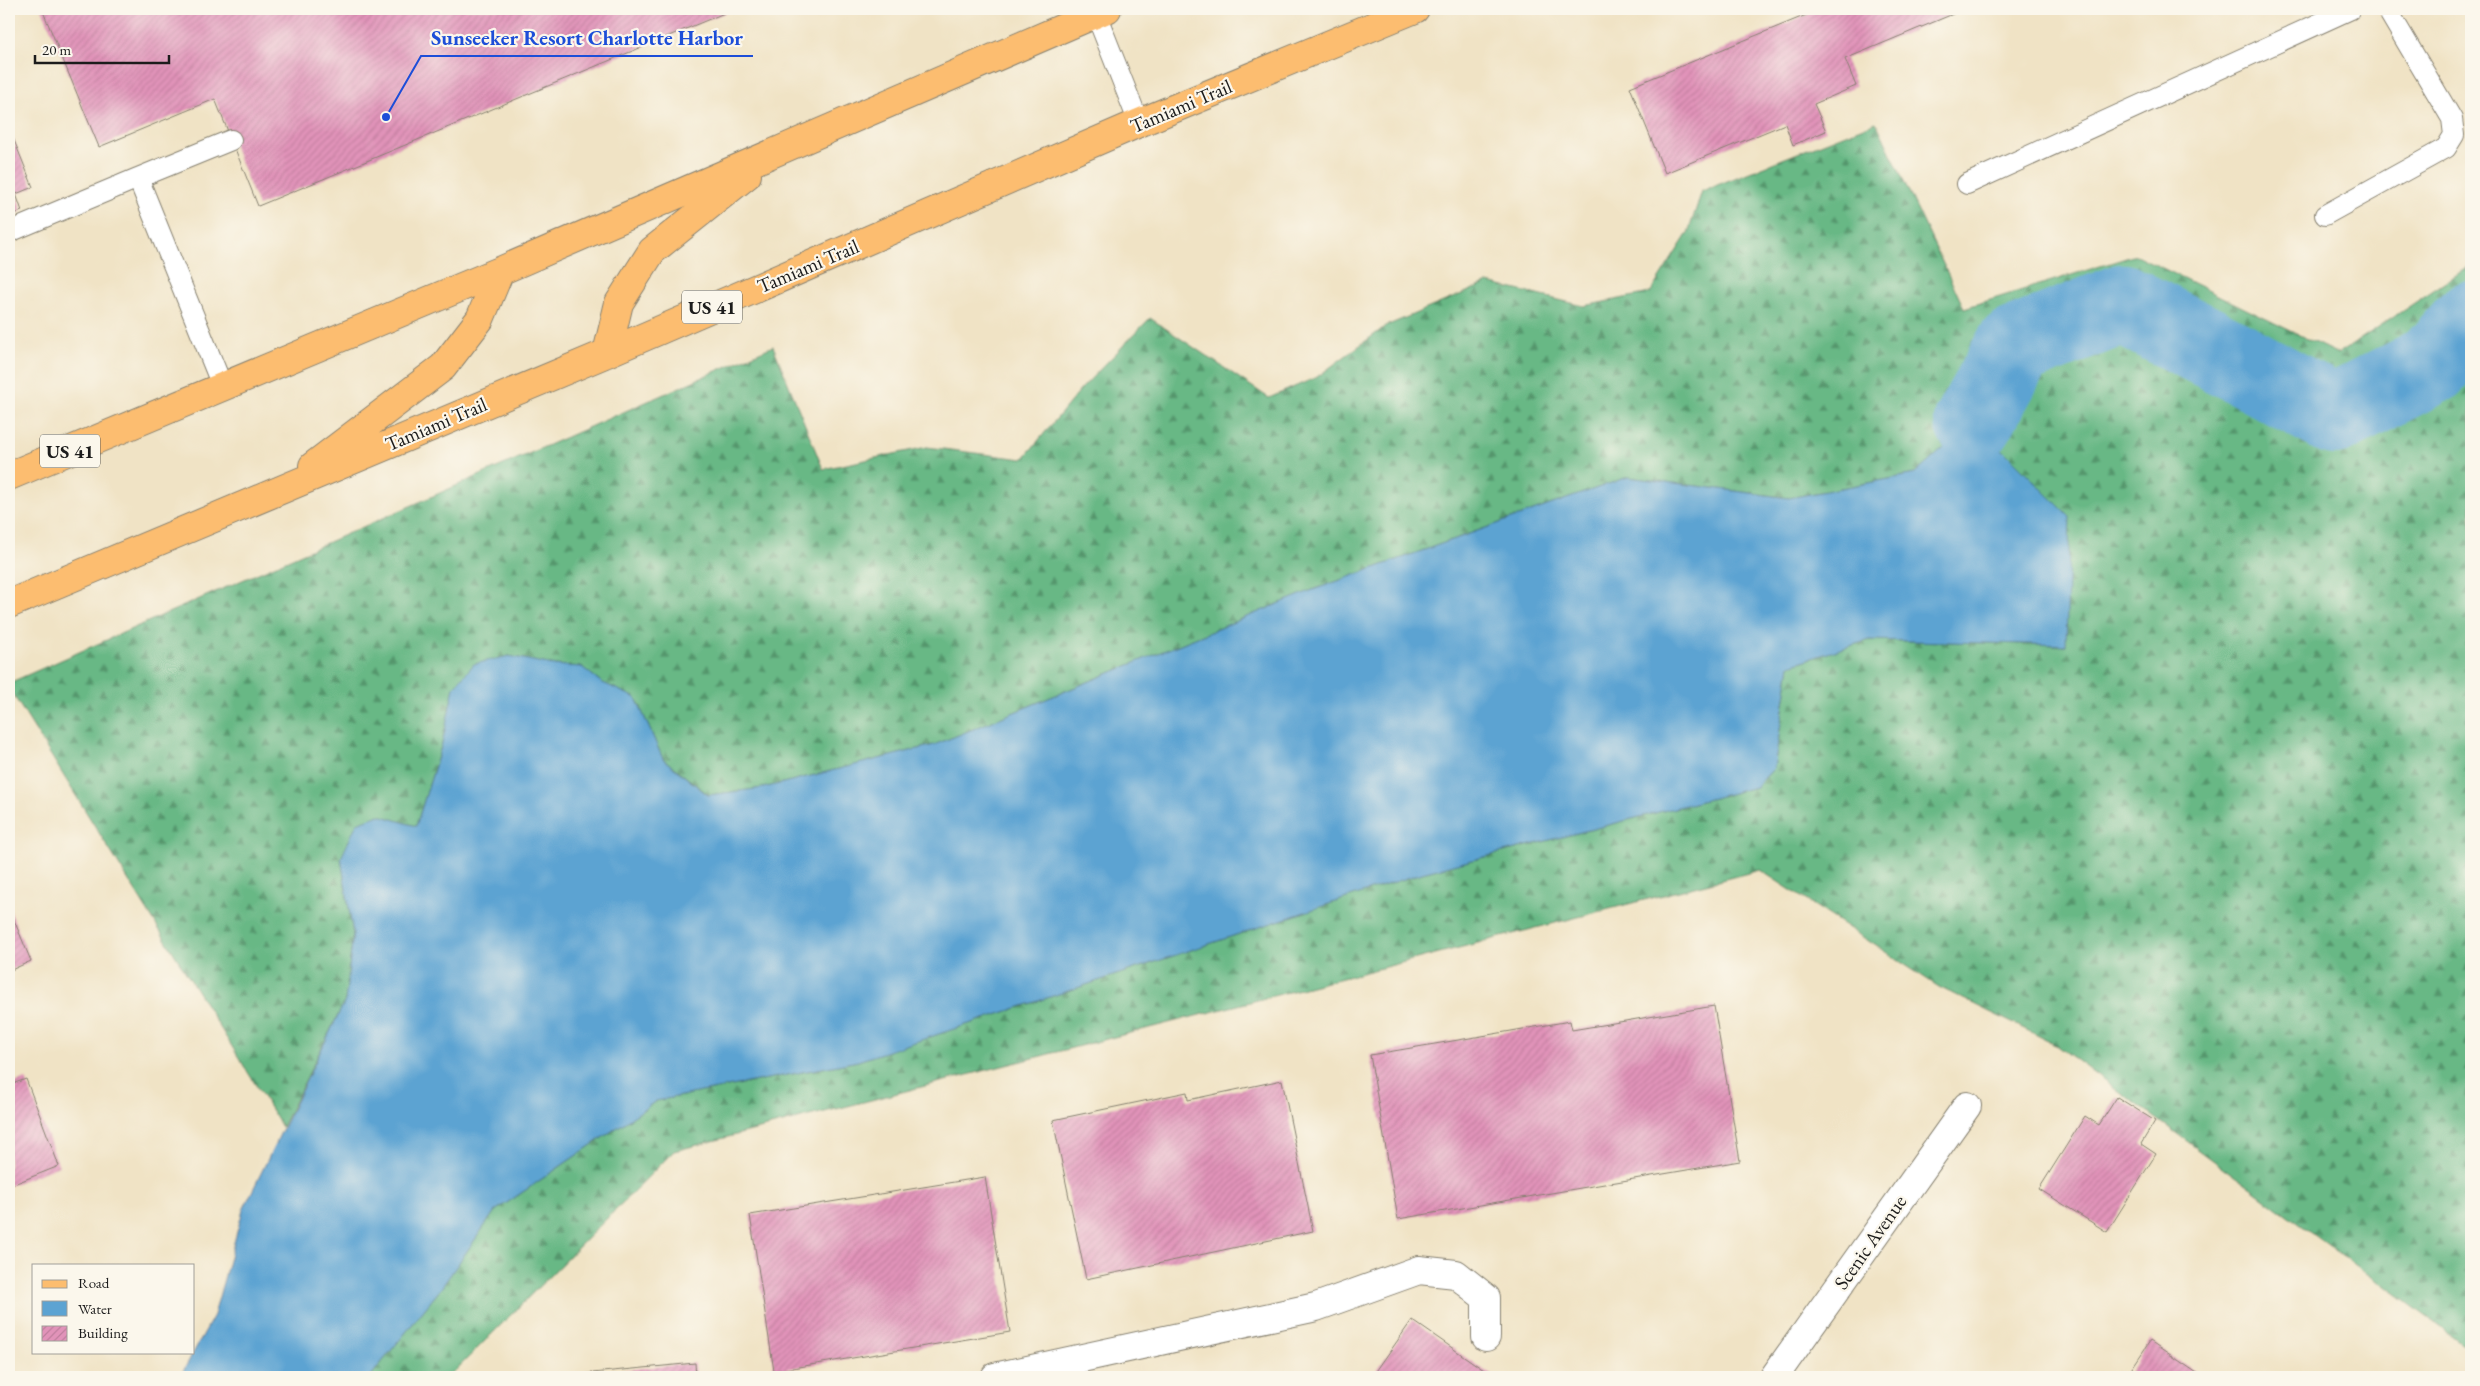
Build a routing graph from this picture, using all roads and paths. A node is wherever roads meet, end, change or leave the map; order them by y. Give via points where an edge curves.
1 (1415, 9) edge
2 (2351, 9) edge
3 (2387, 9) edge
4 (1099, 10) edge
5 (1139, 124) junction
6 (231, 140) dead end
7 (775, 152) junction
8 (138, 178) junction
9 (1967, 184) dead end
10 (2325, 215) dead end
11 (9, 232) edge
12 (500, 271) junction
13 (606, 353) junction
14 (222, 388) junction
15 (9, 476) edge
16 (283, 489) junction
17 (9, 604) edge
18 (1967, 1106) dead end
19 (1486, 1337) dead end
20 (995, 1377) edge
21 (1774, 1377) edge

1 - 5 main road, Tamiami Trail / US 41
2 - 9 lane
3 - 10 lane via 2452,119 2454,134 2446,148
4 - 5 lane
4 - 7 main road, US 41
5 - 13 main road, Tamiami Trail / US 41
6 - 8 lane
7 - 12 main road, US 41
7 - 13 main road via 652,251 619,303
8 - 11 lane
8 - 14 lane
12 - 14 main road, US 41
12 - 16 main road via 480,318 443,367
13 - 16 main road, Tamiami Trail / US 41
14 - 15 main road, US 41
16 - 17 main road, Tamiami Trail / US 41
18 - 21 street, Scenic Avenue
19 - 20 street via 1486,1298 1456,1274 1419,1270 1316,1307

